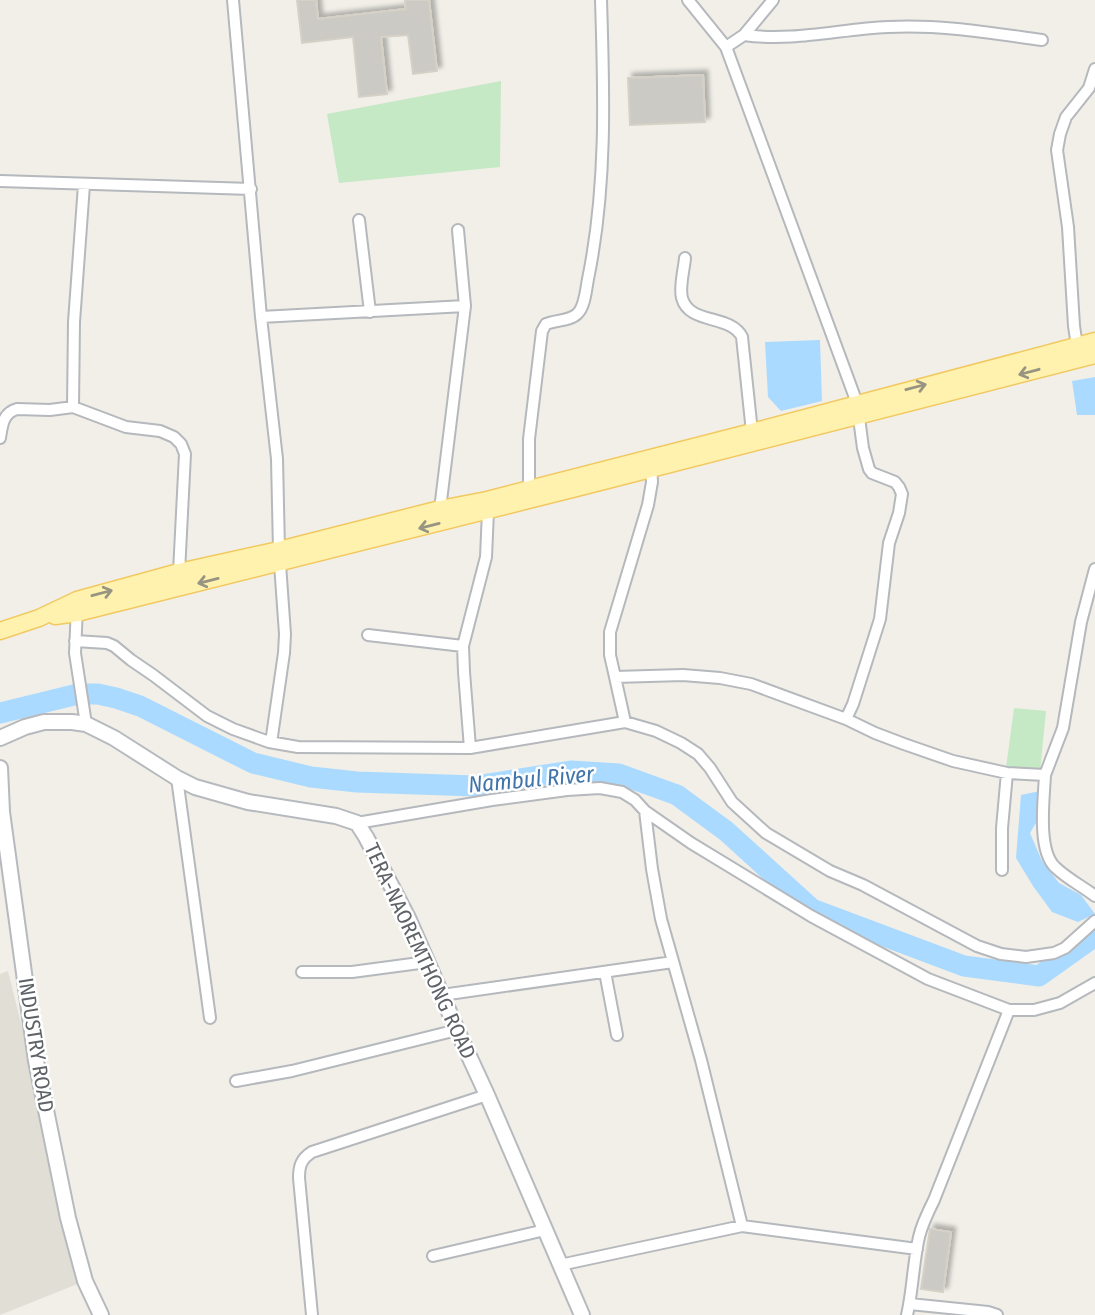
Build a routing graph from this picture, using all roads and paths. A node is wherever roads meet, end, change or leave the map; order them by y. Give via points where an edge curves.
1 (233, 0) edge
2 (601, 0) edge
3 (688, 0) edge
4 (773, 0) edge
5 (744, 34) junction
6 (1042, 40) dead end
7 (726, 47) junction
8 (1095, 69) edge
9 (0, 181) edge
10 (84, 185) junction
11 (251, 189) junction
12 (359, 220) dead end
13 (458, 230) dead end
14 (685, 258) dead end
15 (465, 306) junction
16 (370, 312) junction
17 (261, 317) junction
18 (1095, 341) edge
19 (1077, 345) junction
20 (1095, 355) edge
21 (73, 407) junction
22 (858, 409) junction
23 (752, 432) junction
24 (0, 438) edge
25 (651, 464) junction
26 (529, 495) junction
27 (440, 509) junction
28 (488, 511) junction
29 (280, 556) junction
30 (1095, 569) edge
31 (179, 572) junction
32 (77, 607) junction
33 (0, 631) edge
34 (368, 635) dead end
35 (75, 641) junction
36 (463, 646) junction
37 (615, 677) junction
38 (846, 719) junction
39 (625, 722) junction
40 (86, 724) junction
41 (0, 738) edge
42 (270, 742) junction
43 (470, 748) junction
44 (0, 768) edge
45 (1007, 773) junction
46 (1045, 775) junction
47 (177, 778) junction
48 (645, 811) junction
49 (357, 823) junction
50 (1002, 870) dead end
51 (1095, 896) edge
52 (1095, 920) edge
53 (427, 962) junction
54 (673, 962) junction
55 (302, 972) dead end
56 (605, 972) junction
57 (1095, 983) edge
58 (442, 995) junction
59 (1009, 1010) junction
60 (210, 1018) dead end
61 (457, 1030) junction
62 (617, 1035) dead end
63 (236, 1081) dead end
64 (487, 1096) junction
65 (742, 1226) junction
66 (545, 1230) junction
67 (917, 1249) junction
68 (433, 1256) dead end
69 (560, 1265) junction
70 (908, 1309) edge
71 (101, 1315) edge
72 (312, 1315) edge
73 (582, 1315) edge
74 (997, 1315) edge

1 - 11 street
2 - 26 street via 605,106 599,208 580,310 573,317 546,324 541,331 529,439
3 - 7 street
4 - 5 street
5 - 6 street via 797,37 888,27 938,27
5 - 7 street
7 - 22 street
8 - 19 street via 1089,88 1066,117 1057,150
9 - 10 street
10 - 11 street
10 - 21 street via 73,332
11 - 17 street
12 - 16 street
13 - 15 street
14 - 23 street via 682,298 686,305 739,330 742,337
15 - 16 street
15 - 27 street
16 - 17 street
17 - 29 street via 277,459
18 - 19 main road
22 -> 19 main road
20 -> 22 main road
21 - 24 street via 12,410 4,419
21 - 31 street via 126,427 160,431 181,444 186,464
22 - 23 main road
22 - 25 main road
22 - 38 street via 869,469 895,482 902,494 889,543 880,619
23 - 25 main road
25 - 26 main road
25 - 37 street via 648,505 610,632
26 - 27 main road
26 - 28 main road
27 - 29 main road
28 -> 29 main road
28 - 36 street via 484,567
29 - 31 main road
29 -> 32 main road
29 - 42 street via 284,653
30 - 46 street via 1063,729
32 -> 31 main road
32 - 33 main road
32 - 35 street
34 - 36 street
35 - 40 street
35 - 42 street via 114,646 207,716
36 - 43 street
37 - 38 street via 720,678 751,684
37 - 39 street
38 - 45 street via 953,761
39 - 43 street
39 - 52 street via 656,730 698,754 732,802 766,833 976,946 1026,957 1054,953
40 - 41 street, TERA-NAOREMTHONG ROAD via 44,722
40 - 47 street, TERA-NAOREMTHONG ROAD
42 - 43 street via 298,747
44 - 71 street, INDUSTRY ROAD via 36,1061 68,1218 85,1281
45 - 46 street
45 - 50 street
46 - 51 street via 1043,816 1049,858
47 - 49 street, TERA-NAOREMTHONG ROAD via 248,802
47 - 60 street
48 - 49 street via 622,792 600,788 492,800
48 - 54 street via 652,869
48 - 59 street via 811,916 928,979
49 - 53 street, TERA-NAOREMTHONG ROAD
53 - 55 street via 352,972
53 - 58 street, TERA-NAOREMTHONG ROAD
54 - 56 street
54 - 65 street
56 - 58 street
56 - 62 street
57 - 59 street via 1060,1003
58 - 61 street, TERA-NAOREMTHONG ROAD
59 - 67 street via 924,1220
61 - 63 street
61 - 64 street, TERA-NAOREMTHONG ROAD
64 - 66 street, TERA-NAOREMTHONG ROAD
64 - 72 street via 312,1152 303,1159 299,1178
65 - 67 street
65 - 69 street
66 - 68 street
66 - 69 street, TERA-NAOREMTHONG ROAD
67 - 70 street
69 - 73 street, TERA-NAOREMTHONG ROAD
70 - 74 street

